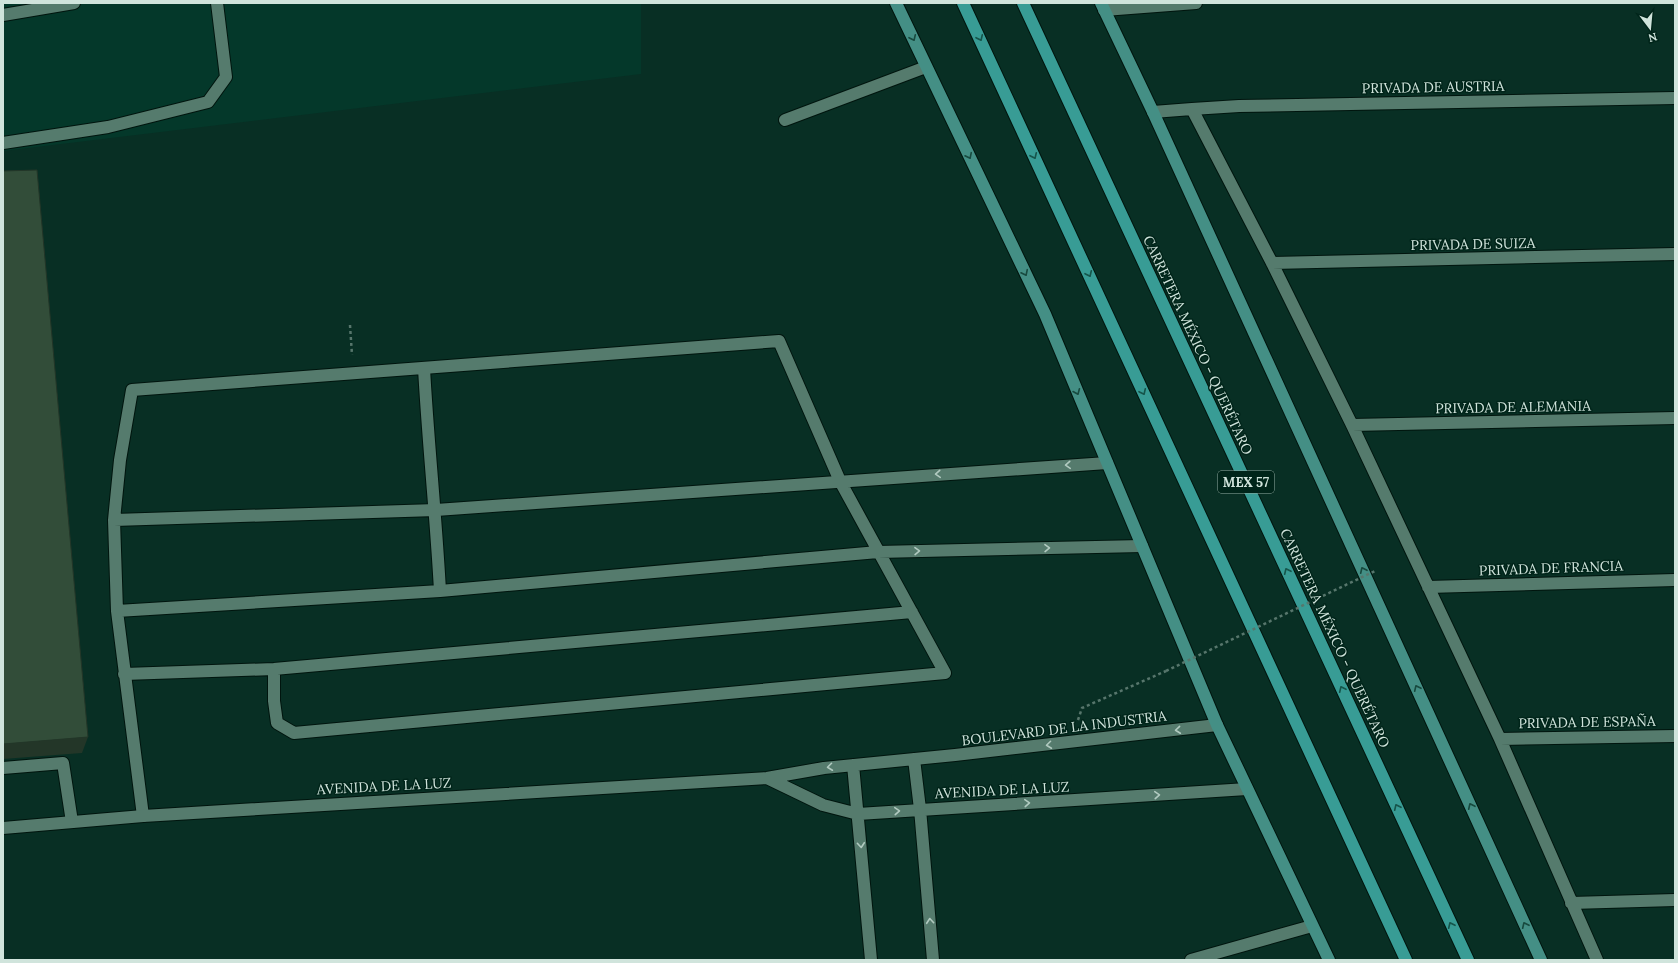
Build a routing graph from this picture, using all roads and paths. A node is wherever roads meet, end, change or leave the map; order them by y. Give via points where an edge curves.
1 (74, 3) edge
2 (217, 3) edge
3 (896, 3) edge
4 (963, 3) edge
5 (1023, 3) edge
6 (1196, 3) edge
7 (1102, 7) edge
8 (3, 15) edge
9 (926, 67) junction
10 (1675, 98) edge
11 (1192, 109) junction
12 (1153, 112) junction
13 (786, 120) dead end
14 (3, 143) edge
15 (1675, 254) edge
16 (1272, 263) junction
17 (350, 325) dead end
18 (424, 368) junction
19 (353, 374) junction
20 (1675, 418) edge
21 (1352, 425) junction
22 (1107, 463) junction
23 (840, 480) junction
24 (436, 510) junction
25 (114, 520) junction
26 (1142, 546) junction
27 (878, 552) junction
28 (1377, 570) dead end
29 (1675, 580) edge
30 (1428, 587) junction
31 (440, 591) junction
32 (117, 611) junction
33 (912, 612) junction
34 (274, 669) junction
35 (124, 674) junction
36 (1082, 708) dead end
37 (1217, 725) junction
38 (1675, 736) edge
39 (1500, 738) junction
40 (914, 759) junction
41 (882, 762) joint
42 (853, 765) junction
43 (3, 768) edge
44 (767, 778) junction
45 (1247, 789) junction
46 (920, 809) junction
47 (858, 814) junction
48 (143, 816) junction
49 (72, 822) junction
50 (3, 828) edge
51 (1675, 900) edge
52 (1571, 903) junction
53 (1312, 926) junction
54 (871, 960) edge
55 (933, 960) edge
56 (1191, 960) edge
57 (1329, 960) edge
58 (1406, 960) edge
59 (1468, 960) edge
60 (1541, 960) edge
61 (1597, 960) edge

1 - 8 street
2 - 14 street via 226,77 208,102 108,127
3 -> 9 main road
4 -> 58 highway
59 -> 5 highway, CARRETERA MÉXICO - QUERÉTARO / MEX 57
6 - 7 street
7 - 12 main road
9 - 13 street
9 -> 22 main road via 1045,314
10 - 11 street, PRIVADA DE AUSTRIA
11 - 12 street, PRIVADA DE AUSTRIA
11 - 16 street
60 -> 12 main road
15 - 16 street, PRIVADA DE SUIZA
16 - 21 street
17 - 19 path
18 - 19 street
18 - 23 street via 779,341
18 - 24 street
19 - 25 street via 132,390 120,460
20 - 21 street, PRIVADA DE ALEMANIA
21 - 30 street
22 -> 23 street
22 - 26 main road
23 - 24 street
23 - 27 street
24 - 25 street
24 - 31 street
25 - 32 street
27 -> 26 street
26 - 37 main road
27 - 31 street
27 - 33 street
28 - 36 path, bridge via 1166,671
29 - 30 street, PRIVADA DE FRANCIA
30 - 39 street
31 - 32 street
32 - 35 street
33 - 34 street
33 - 34 street via 945,673 294,733 277,723
34 - 35 street
35 - 48 street
37 -> 40 street, BOULEVARD DE LA INDUSTRIA
37 - 45 main road
38 - 39 street, PRIVADA DE ESPAÑA
39 - 52 street
40 - 41 street, BOULEVARD DE LA INDUSTRIA
40 - 46 street
41 - 42 street, AVENIDA DE LA LUZ
42 -> 44 street, AVENIDA DE LA LUZ
42 - 47 street
43 - 49 street via 63,763
44 - 47 street, AVENIDA DE LA LUZ via 823,805
44 - 48 street, AVENIDA DE LA LUZ
46 -> 45 street, AVENIDA DE LA LUZ
45 - 53 main road
47 -> 46 street, AVENIDA DE LA LUZ
55 -> 46 street
47 -> 54 street
48 - 49 street, AVENIDA DE LA LUZ
49 - 50 street, AVENIDA DE LA LUZ
51 - 52 street
52 - 61 street
53 - 56 street
53 - 57 main road

